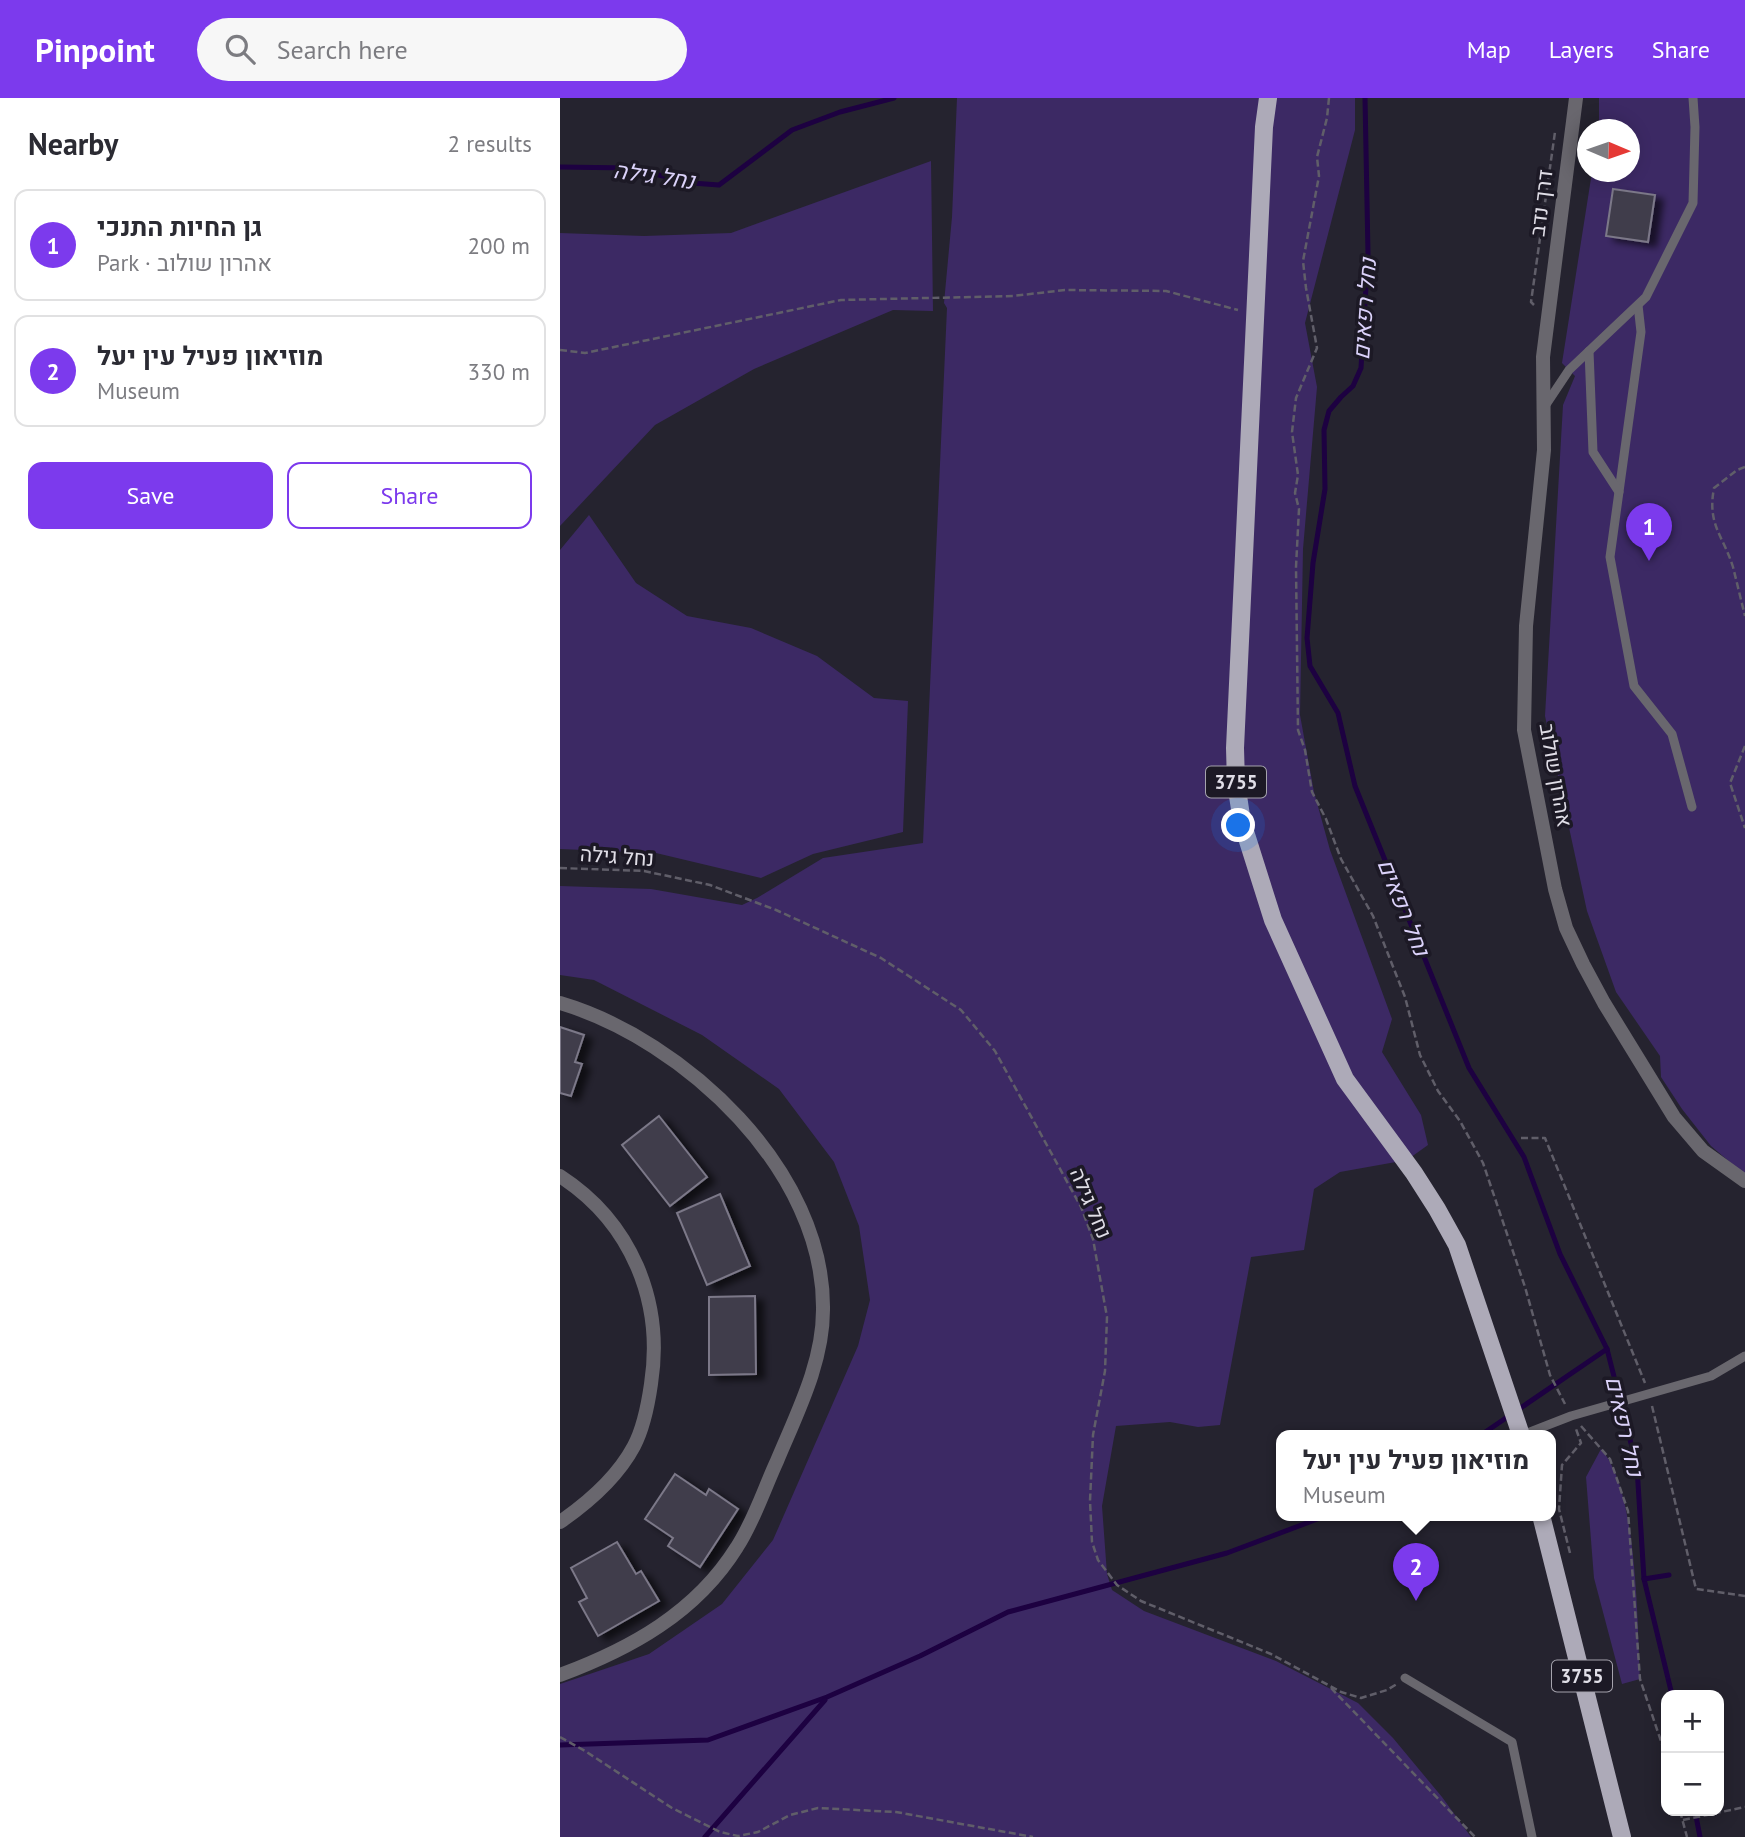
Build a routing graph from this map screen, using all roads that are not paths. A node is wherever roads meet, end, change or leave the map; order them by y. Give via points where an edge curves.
1 (1268, 98) edge
2 (1576, 98) edge
3 (1693, 98) edge
4 (1638, 305) junction
5 (1548, 314) joint
6 (1589, 351) junction
7 (1544, 408) junction
8 (1619, 492) junction
9 (1692, 807) dead end
10 (560, 1003) edge
11 (560, 1176) edge
12 (1745, 1181) edge
13 (1745, 1356) edge
14 (1520, 1430) edge
15 (1523, 1430) edge
16 (1543, 1521) edge
17 (560, 1522) edge
18 (560, 1675) edge
19 (1405, 1678) road end
20 (1532, 1837) edge
21 (1622, 1837) edge

1 - 14 main road, 3755 via 1235,748 1242,822 1273,920 1345,1079 1414,1173 1457,1245
2 - 5 street, דרך נדב
3 - 4 lane via 1693,202
4 - 6 lane
4 - 8 lane via 1641,332
5 - 7 street, אהרון שולוב
6 - 7 lane via 1569,370
6 - 8 lane via 1593,452
7 - 12 street, אהרון שולוב via 1526,626 1524,730 1555,889 1566,928 1594,984 1674,1118 1703,1151
8 - 9 lane via 1610,557 1634,686 1672,734
10 - 18 street via 642,1040 700,1082 746,1126 797,1201 816,1255 823,1311 812,1374 802,1401 748,1526 724,1566 653,1632 603,1659
11 - 17 street via 603,1211 624,1240 648,1293 654,1341 649,1398 634,1446 602,1488
13 - 15 lane via 1711,1376
16 - 21 main road, 3755
19 - 20 lane via 1512,1742

